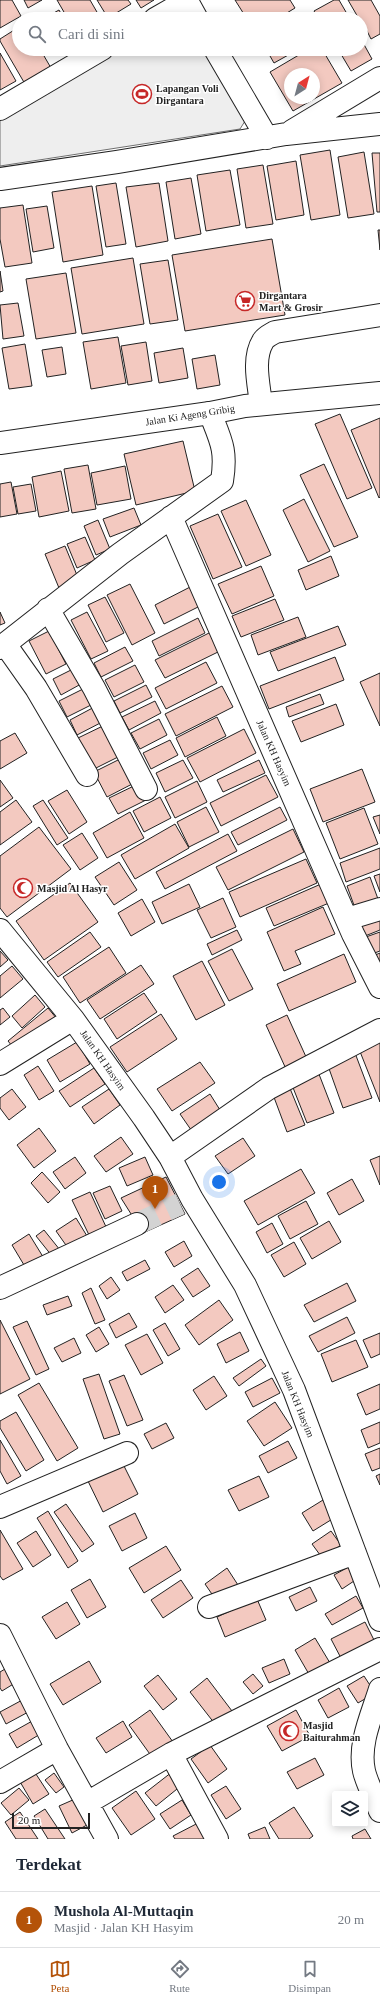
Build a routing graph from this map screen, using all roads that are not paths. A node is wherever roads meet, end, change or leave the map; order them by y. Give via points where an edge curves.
1 (190, 7) edge
2 (175, 12) edge
3 (90, 56) edge
4 (220, 56) edge
5 (380, 78) edge
6 (0, 109) edge
7 (380, 124) edge
8 (276, 136) junction
9 (0, 179) edge
10 (380, 315) edge
11 (380, 392) edge
12 (261, 404) junction
13 (210, 413) junction
14 (0, 443) edge
15 (172, 517) junction
16 (48, 608) junction
17 (3, 646) edge
18 (87, 775) dead end
19 (146, 789) dead end
20 (380, 910) edge
21 (347, 919) junction
22 (0, 930) edge
23 (380, 988) edge
24 (73, 1019) junction
25 (380, 1030) edge
26 (0, 1064) edge
27 (170, 1157) junction
28 (137, 1224) tunnel mouth
29 (0, 1288) edge
30 (127, 1453) dead end
31 (0, 1507) edge
32 (355, 1553) junction
33 (374, 1582) edge
34 (209, 1607) dead end
35 (380, 1620) edge
36 (0, 1635) edge
37 (380, 1649) edge
38 (380, 1689) edge
39 (57, 1748) junction
40 (171, 1754) junction
41 (372, 1769) edge
42 (0, 1782) edge
43 (87, 1803) junction
44 (380, 1811) edge
45 (108, 1839) edge
46 (216, 1839) edge

1 - 2 street
3 - 6 street
4 - 8 street
5 - 8 street
7 - 8 street
8 - 9 street
10 - 12 street via 276,332 264,340 258,353
11 - 12 street, Jalan Ki Ageng Gribig
12 - 13 street, Jalan Ki Ageng Gribig
13 - 14 street, Jalan Ki Ageng Gribig
13 - 15 street via 223,446 225,462 222,481
15 - 16 street
15 - 21 street, Jalan KH Hasyim
16 - 17 street
16 - 19 street via 94,688
17 - 18 street via 36,688
20 - 21 street
21 - 23 street, Jalan KH Hasyim
22 - 24 street, Jalan KH Hasyim
24 - 26 street
24 - 27 street, Jalan KH Hasyim
25 - 27 street via 269,1088
27 - 32 street, Jalan KH Hasyim via 186,1202 245,1285 294,1390
28 - 29 street
30 - 31 street
32 - 33 street, Jalan KH Hasyim
32 - 34 street
33 - 35 street, Jalan KH Hasyim
36 - 39 street
37 - 40 street
38 - 41 street via 367,1728 362,1760
39 - 42 street
39 - 43 street
40 - 43 street
40 - 46 street
41 - 44 street
43 - 45 street

